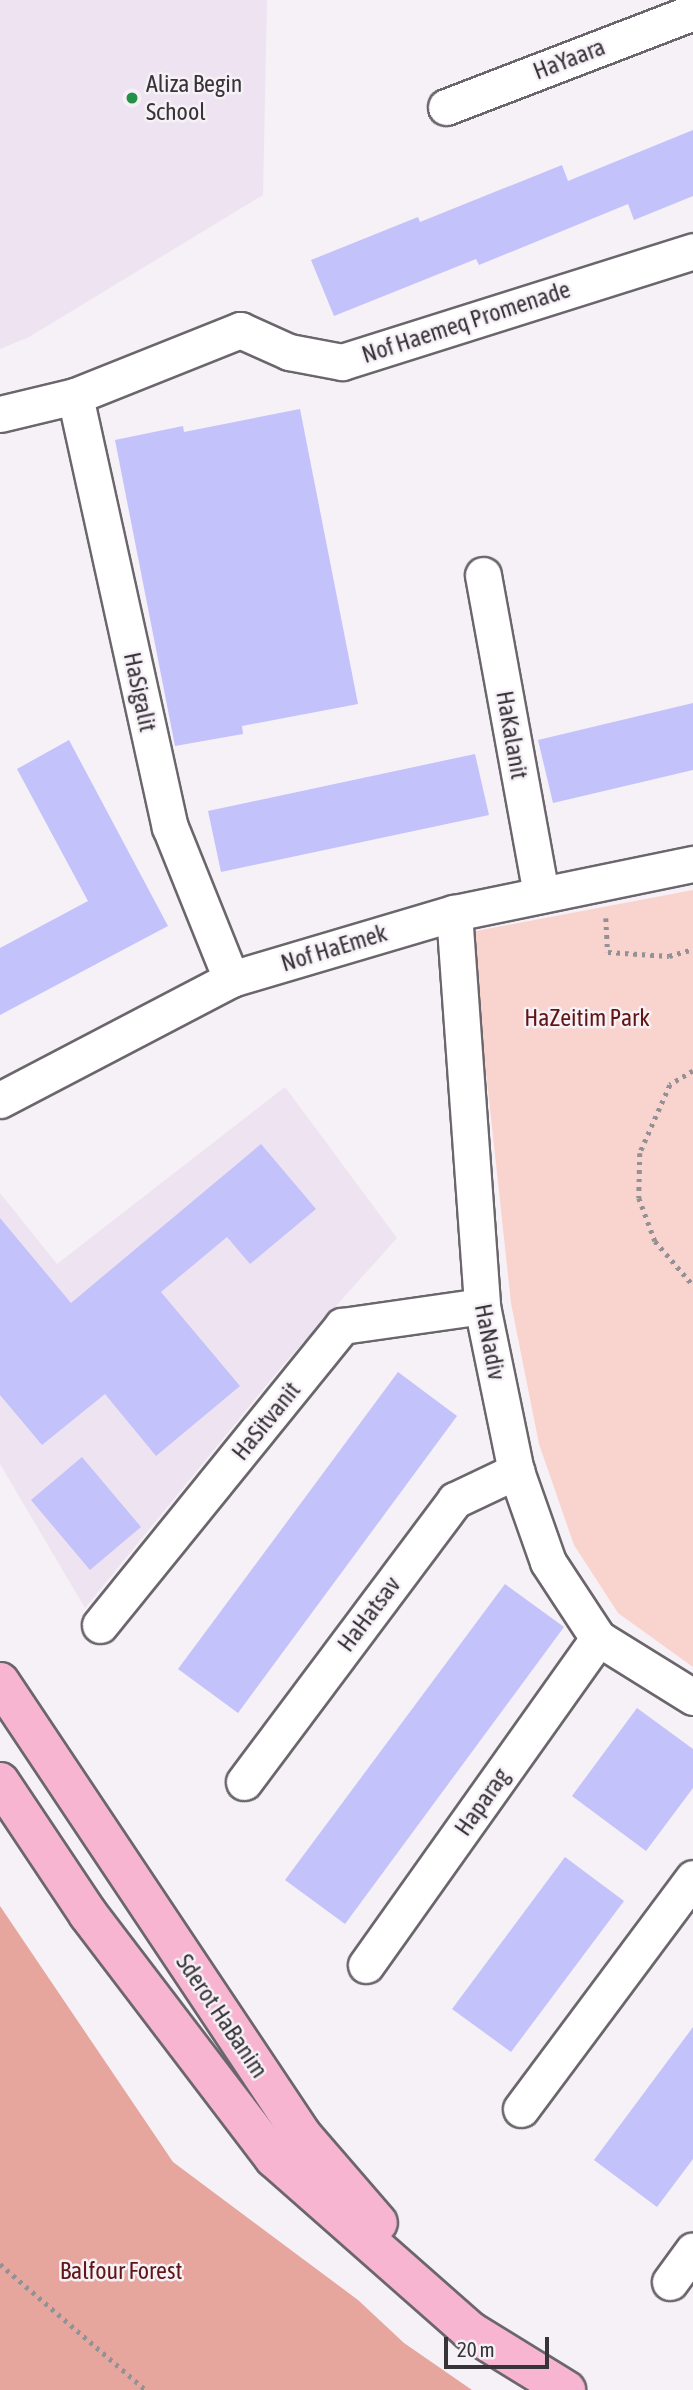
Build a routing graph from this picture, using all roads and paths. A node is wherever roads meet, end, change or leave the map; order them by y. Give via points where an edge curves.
1 (693, 12) edge
2 (446, 107) dead end
3 (693, 251) edge
4 (75, 396) junction
5 (0, 414) edge
6 (483, 575) dead end
7 (693, 864) edge
8 (604, 882) junction
9 (541, 895) junction
10 (454, 913) junction
11 (693, 949) edge
12 (231, 979) junction
13 (693, 1071) edge
14 (0, 1100) edge
15 (693, 1285) edge
16 (482, 1306) junction
17 (516, 1471) junction
18 (100, 1625) dead end
19 (598, 1638) junction
20 (0, 1682) edge
21 (693, 1697) edge
22 (0, 1782) edge
23 (244, 1782) dead end
24 (693, 1878) edge
25 (366, 1965) dead end
26 (521, 2109) dead end
27 (693, 2250) edge
28 (0, 2264) edge
29 (670, 2282) dead end
30 (470, 2331) junction
31 (146, 2390) edge
32 (566, 2390) edge

1 - 2 street, HaYaara
3 - 4 street, Nof Haemeq Promenade via 342,362 289,352 240,331
4 - 5 street
4 - 12 street, HaSigalit via 170,827
6 - 9 street, HaKalanit
7 - 8 street, Nof HaEmek
8 - 9 street, Nof HaEmek
8 - 11 path via 608,952 669,956
9 - 10 street, Nof HaEmek
10 - 12 street, Nof HaEmek
10 - 16 street, HaNadiv
12 - 14 street, Nof HaEmek
13 - 15 path via 670,1085 640,1153 639,1198 656,1241
16 - 17 street, HaNadiv
16 - 18 street, HaSitvanit via 342,1326
17 - 19 street, HaNadiv via 548,1562
17 - 23 street, HaHatsav via 455,1500
19 - 21 street, HaNadiv
19 - 25 street, Haparag
20 - 30 main road, Sderot HaBanim via 302,2135
22 - 30 main road, Sderot HaBanim via 88,1914 274,2158
24 - 26 street
27 - 29 street
28 - 31 path
30 - 32 main road, Sderot HaBanim

